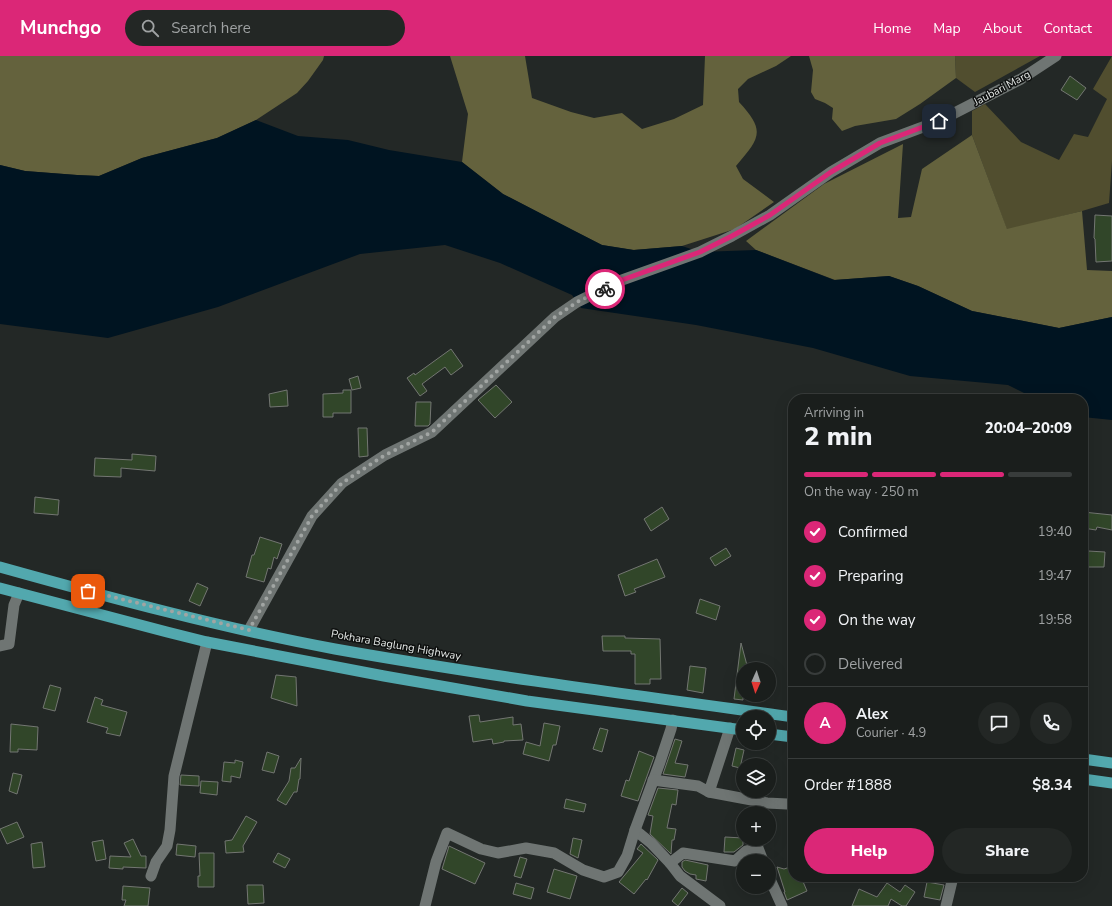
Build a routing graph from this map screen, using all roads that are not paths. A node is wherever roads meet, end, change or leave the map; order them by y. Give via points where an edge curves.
1 (1056, 56) edge
2 (0, 567) edge
3 (0, 588) edge
4 (19, 593) junction
5 (249, 630) junction
6 (207, 642) junction
7 (0, 646) edge
8 (788, 716) edge
9 (673, 720) junction
10 (730, 728) junction
11 (736, 729) edge
12 (776, 735) edge
13 (788, 736) edge
14 (1088, 760) edge
15 (1112, 764) edge
16 (653, 780) junction
17 (1088, 780) edge
18 (1112, 783) edge
19 (709, 792) junction
20 (787, 804) dead end
21 (635, 830) junction
22 (742, 854) edge
23 (760, 854) edge
24 (736, 860) edge
25 (670, 863) junction
26 (151, 876) dead end
27 (952, 882) edge
28 (776, 893) edge
29 (425, 906) edge
30 (720, 906) edge
31 (782, 906) edge
32 (946, 906) edge

1 - 5 street, Jaubari Marg via 1021,80 939,121 880,143 831,172 770,215 732,236 700,252 622,280 577,302 555,317 432,432 385,455 342,483 312,516
2 - 5 highway, Pokhara Baglung Highway via 118,599
3 - 4 highway
4 - 6 highway
4 - 7 street via 14,604 9,644
5 - 8 highway, Pokhara Baglung Highway via 334,648 506,678
6 - 9 highway via 527,701
6 - 26 street via 174,776 168,846 156,862
9 - 10 highway
9 - 16 street
10 - 11 highway
10 - 19 street
12 - 13 highway
14 - 15 highway
16 - 19 street via 698,786
16 - 21 street
17 - 18 highway
19 - 20 street via 767,803
21 - 25 street
21 - 29 street via 627,856 618,872 604,877 583,870 554,853 526,848 498,853 481,849 447,833 436,862
22 - 23 street via 746,850 758,848
24 - 25 street via 683,853
25 - 30 street via 680,876
27 - 32 street
28 - 31 street

